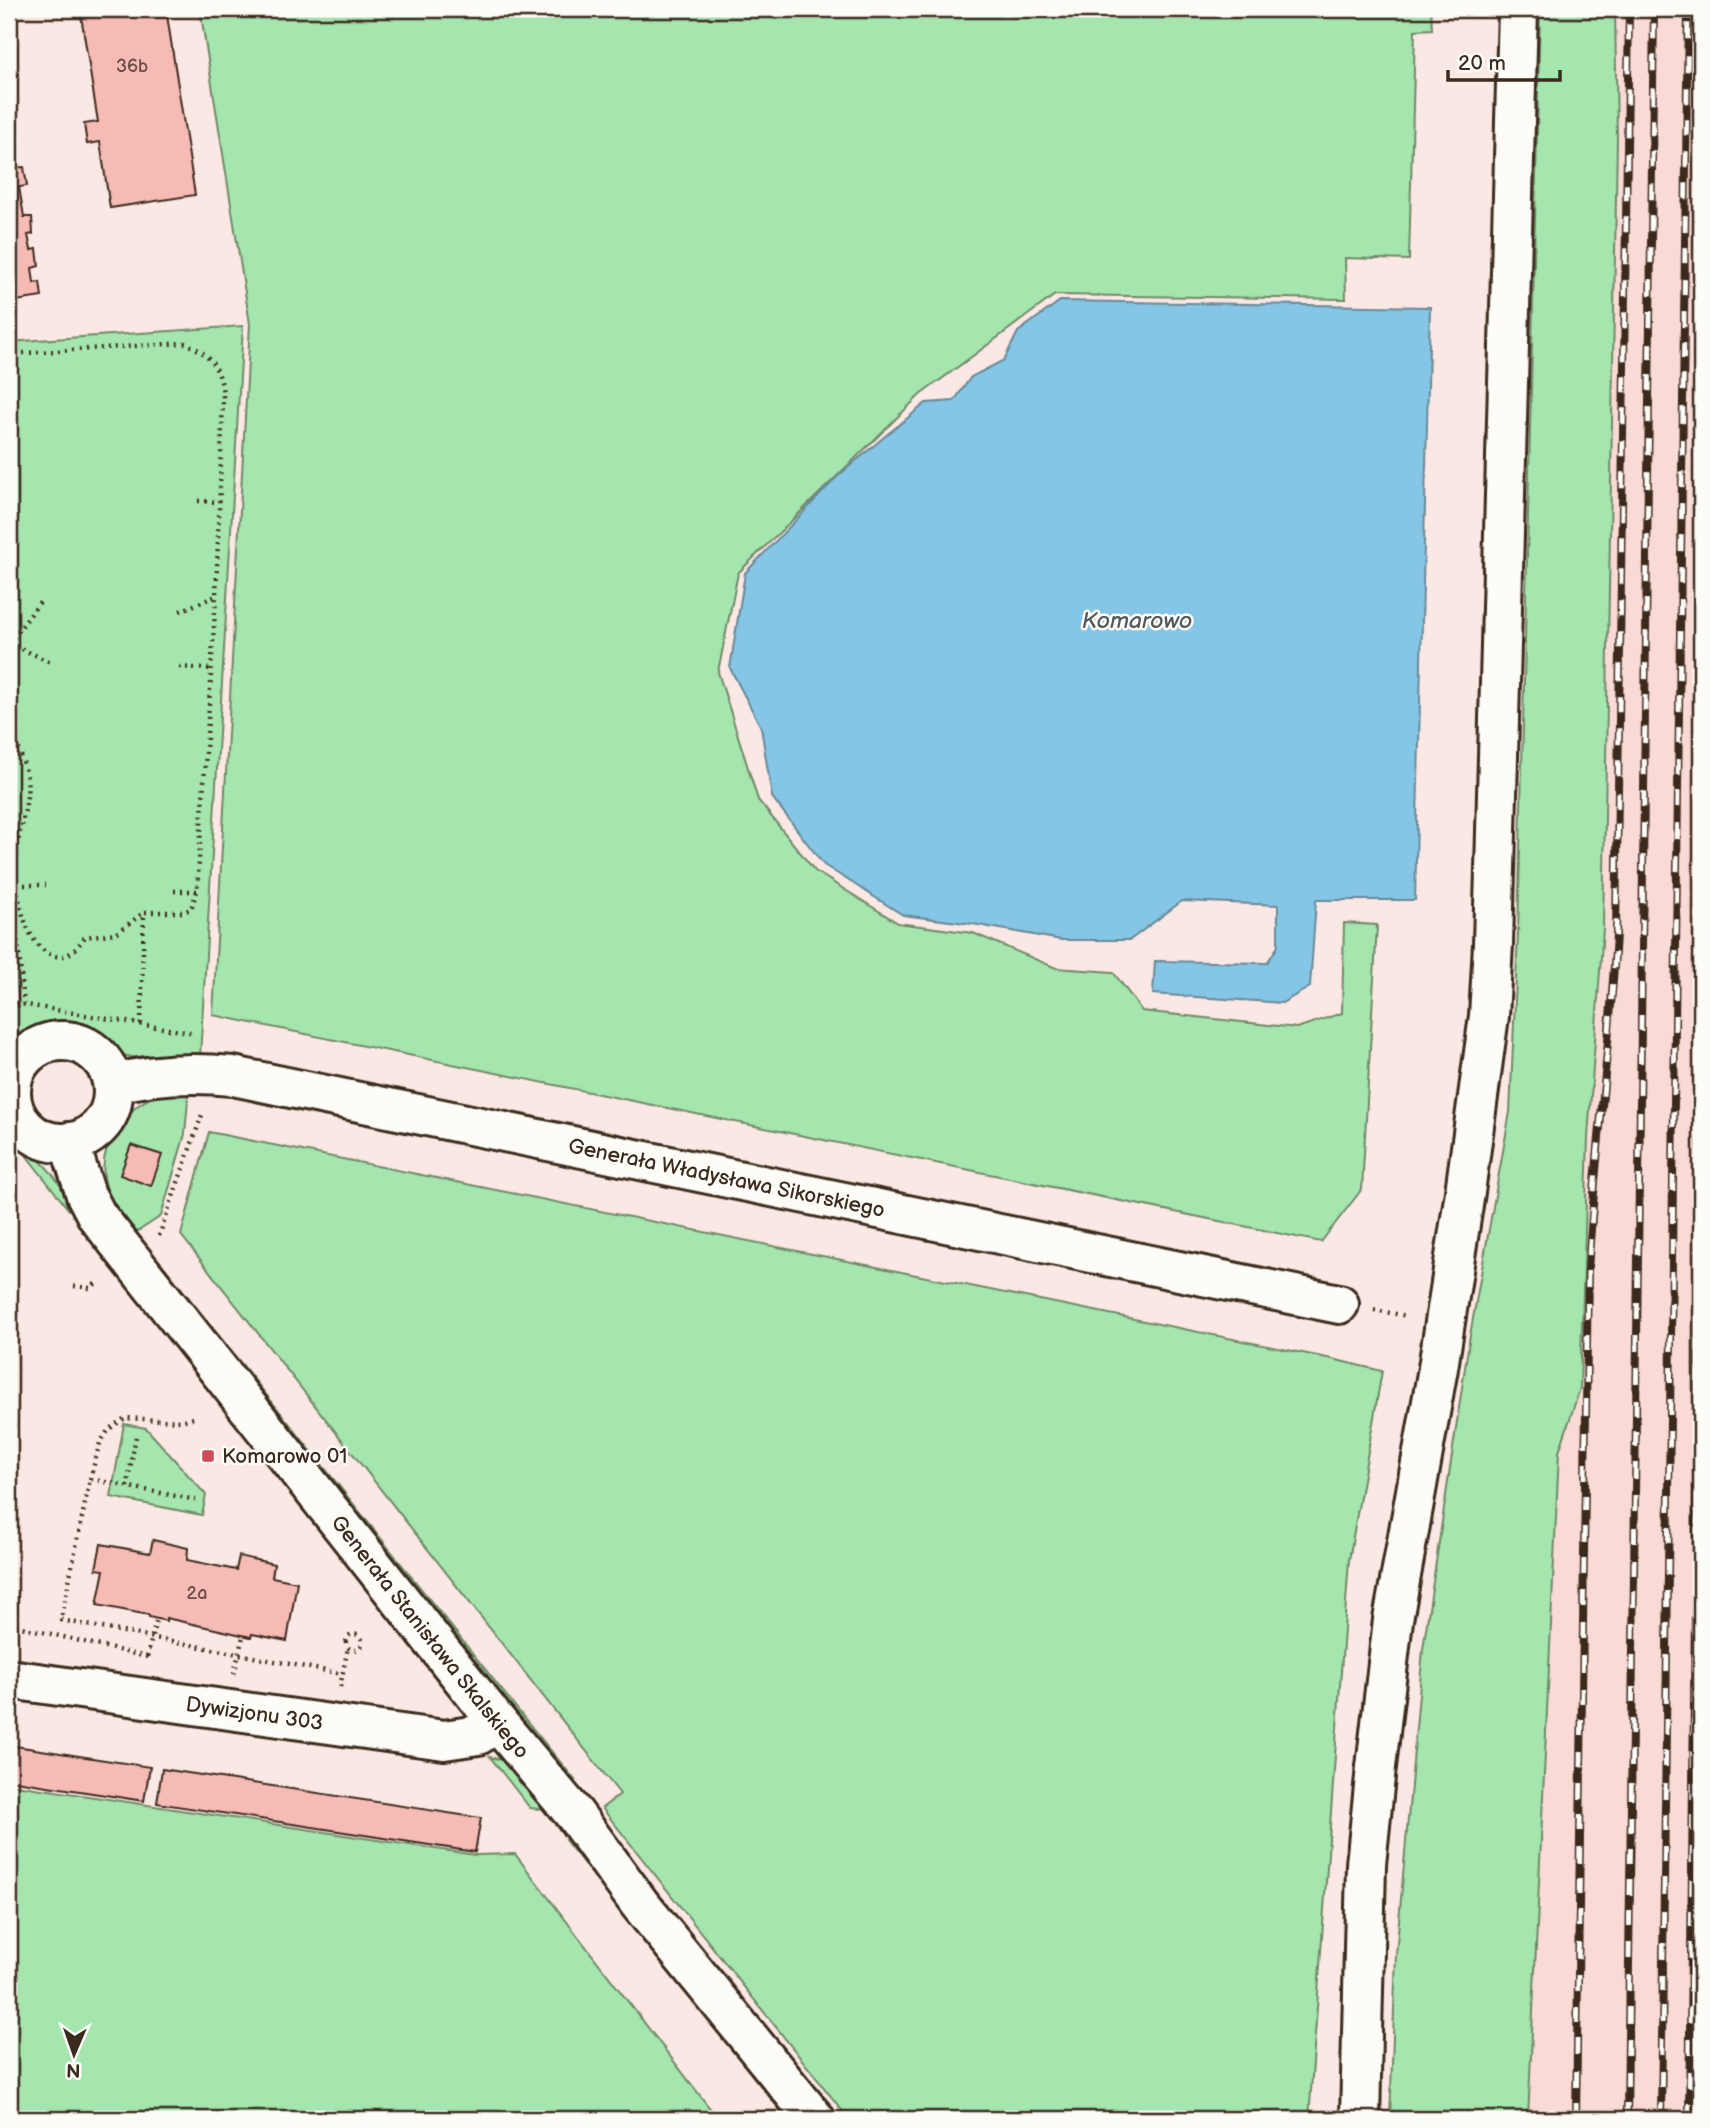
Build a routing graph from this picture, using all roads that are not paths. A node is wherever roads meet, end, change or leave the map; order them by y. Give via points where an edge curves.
1 (1518, 9) edge
2 (13, 1062) edge
3 (113, 1084) junction
4 (69, 1142) junction
5 (1339, 1304) dead end
6 (9, 1679) edge
7 (497, 1722) junction
8 (815, 2119) edge
9 (1360, 2119) edge

1 - 9 street via 1489,1016 1382,1714 1366,1864
2 - 3 street via 39,1047 65,1041 99,1058
2 - 4 street via 11,1091 19,1121 43,1140
3 - 4 street via 105,1120 85,1138
3 - 5 street, Generała Władysława Sikorskiego via 161,1074 246,1079
4 - 7 street, Generała Stanisława Skalskiego via 97,1216
6 - 7 street, Dywizjonu 303 via 444,1740 478,1735
7 - 8 street, Generała Stanisława Skalskiego

